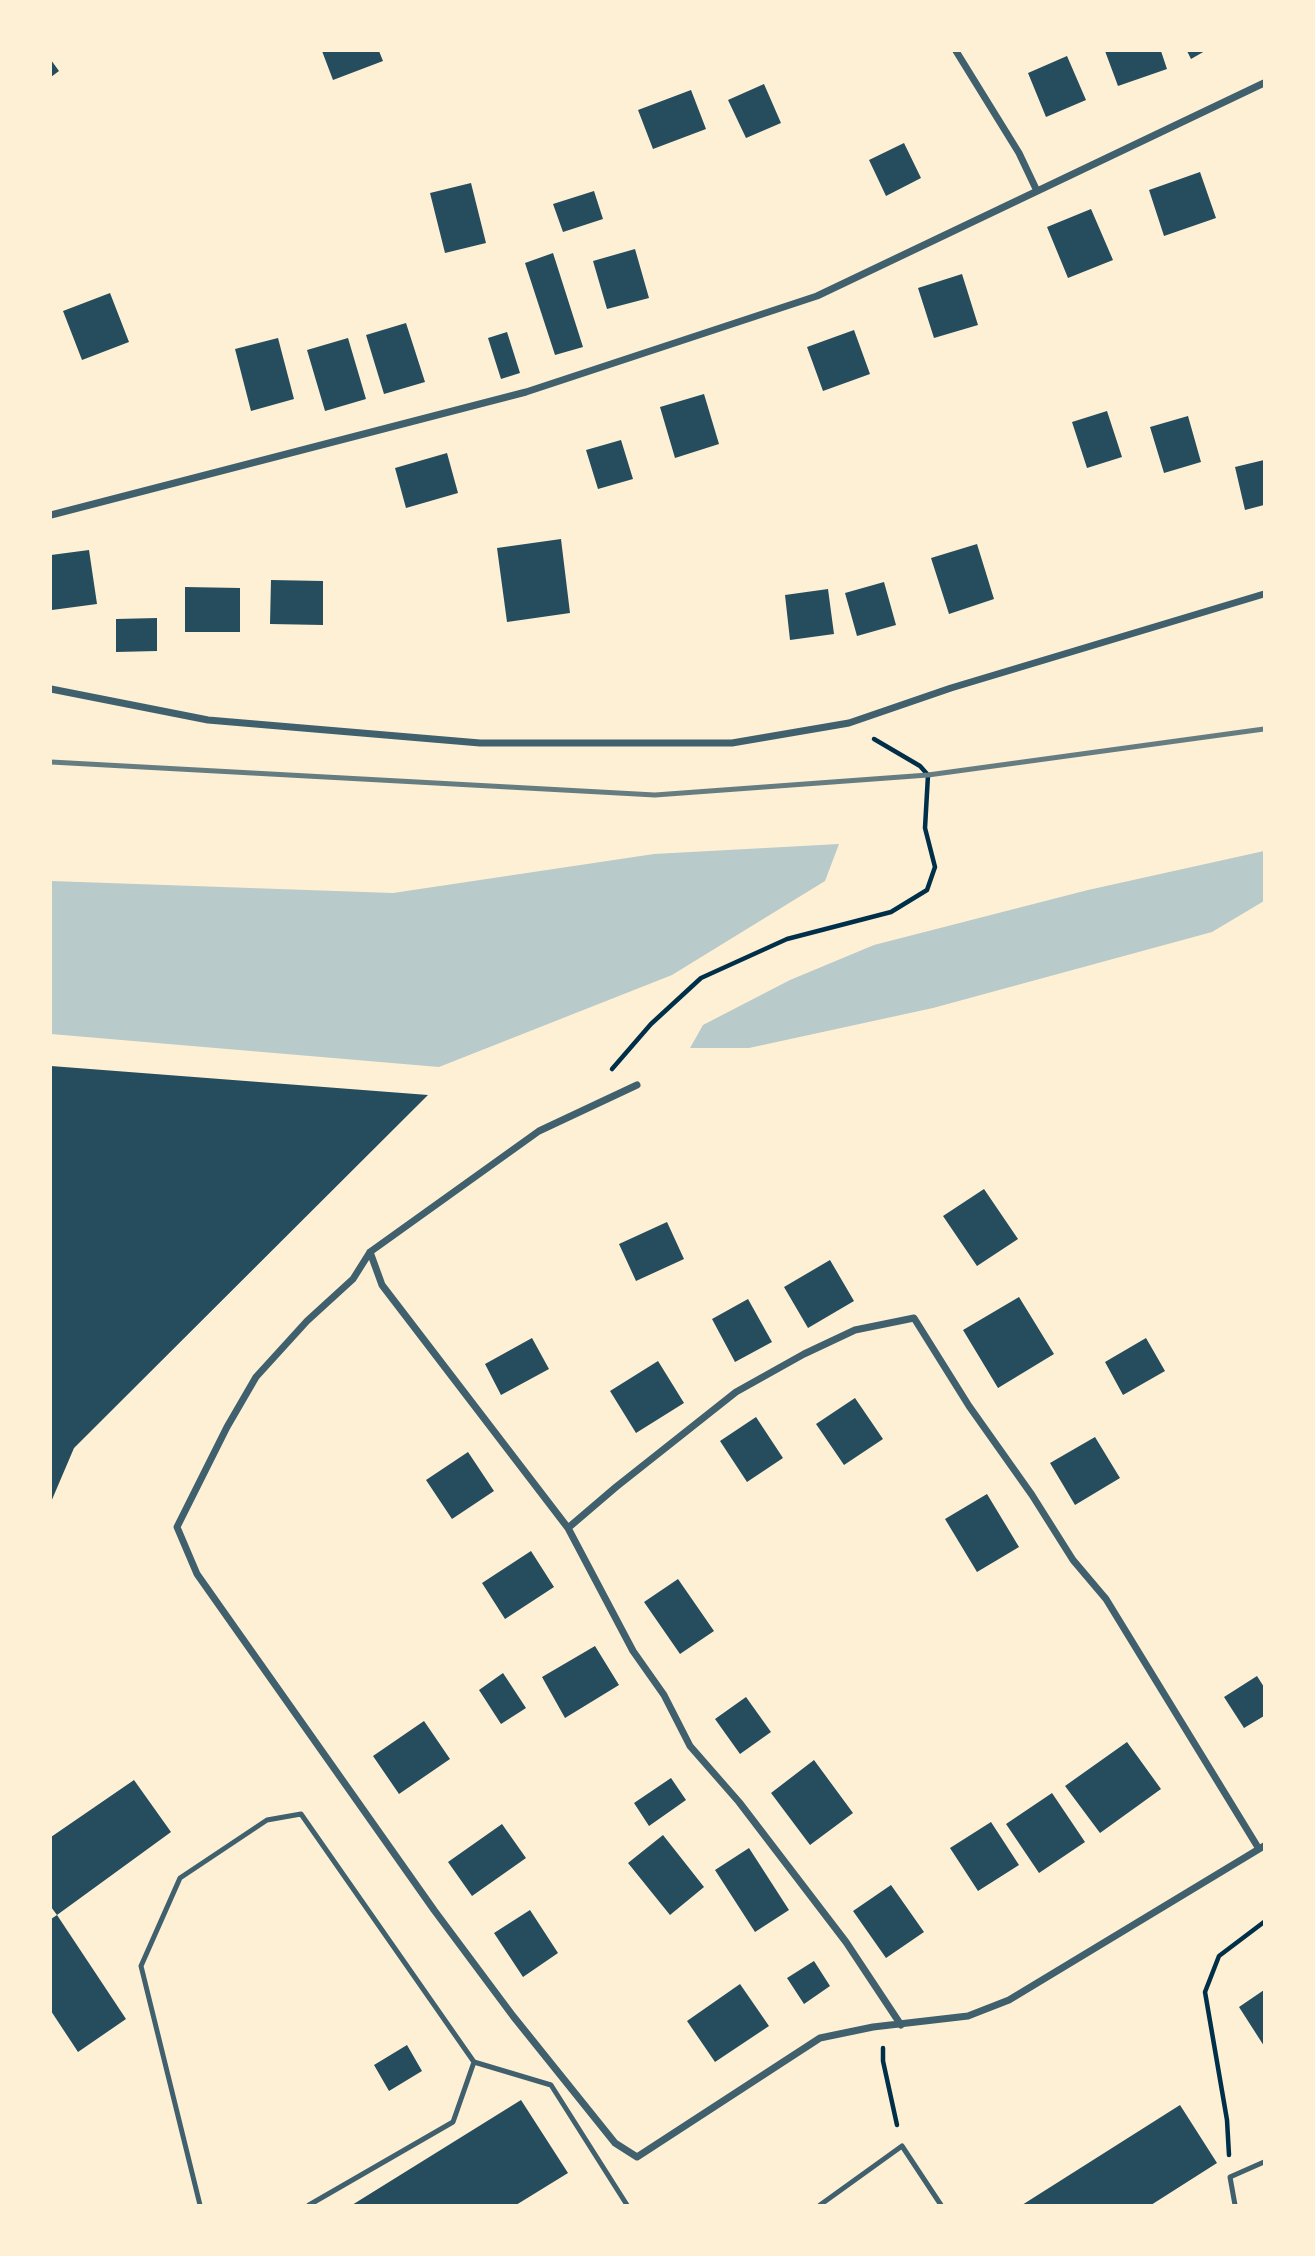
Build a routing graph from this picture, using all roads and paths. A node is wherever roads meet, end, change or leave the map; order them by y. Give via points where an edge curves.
1 (956, 51) edge
2 (1264, 83) edge
3 (1037, 191) junction
4 (51, 515) edge
5 (1264, 594) edge
6 (51, 689) edge
7 (849, 723) junction
8 (609, 1073) dead end
9 (637, 1085) dead end
10 (370, 1252) junction
11 (568, 1528) junction
12 (1262, 1848) edge
13 (1264, 1922) edge
14 (901, 2025) junction
15 (882, 2026) junction
16 (474, 2062) junction
17 (902, 2146) junction
18 (1264, 2162) edge
19 (1230, 2177) junction
20 (200, 2205) edge
21 (309, 2205) edge
22 (627, 2205) edge
23 (820, 2205) edge
24 (941, 2205) edge
25 (1235, 2205) edge

1 - 3 street
2 - 3 street
3 - 4 street via 817,296 526,392
5 - 7 street
6 - 7 street via 208,720 480,743 732,743
7 - 8 path via 928,775 925,828 935,867 927,890 891,912 786,939 701,978 651,1024
9 - 10 street via 539,1131
10 - 11 street via 383,1285
10 - 15 street via 353,1279 256,1377 227,1427 177,1527 197,1574 434,1910 615,2143 637,2157 820,2038
11 - 12 street via 736,1392 855,1330 914,1318 1073,1560 1106,1599
11 - 14 street via 626,1639 664,1695 690,1746 739,1801 846,1942
12 - 14 street via 1009,2000 968,2016
13 - 19 path via 1219,1956 1205,1992 1227,2120
14 - 15 street
15 - 17 path via 883,2061
16 - 20 lane via 301,1814 267,1821 180,1878 141,1966
16 - 21 lane via 453,2122
16 - 22 lane via 551,2085
17 - 23 lane
17 - 24 lane
18 - 19 lane
19 - 25 lane

